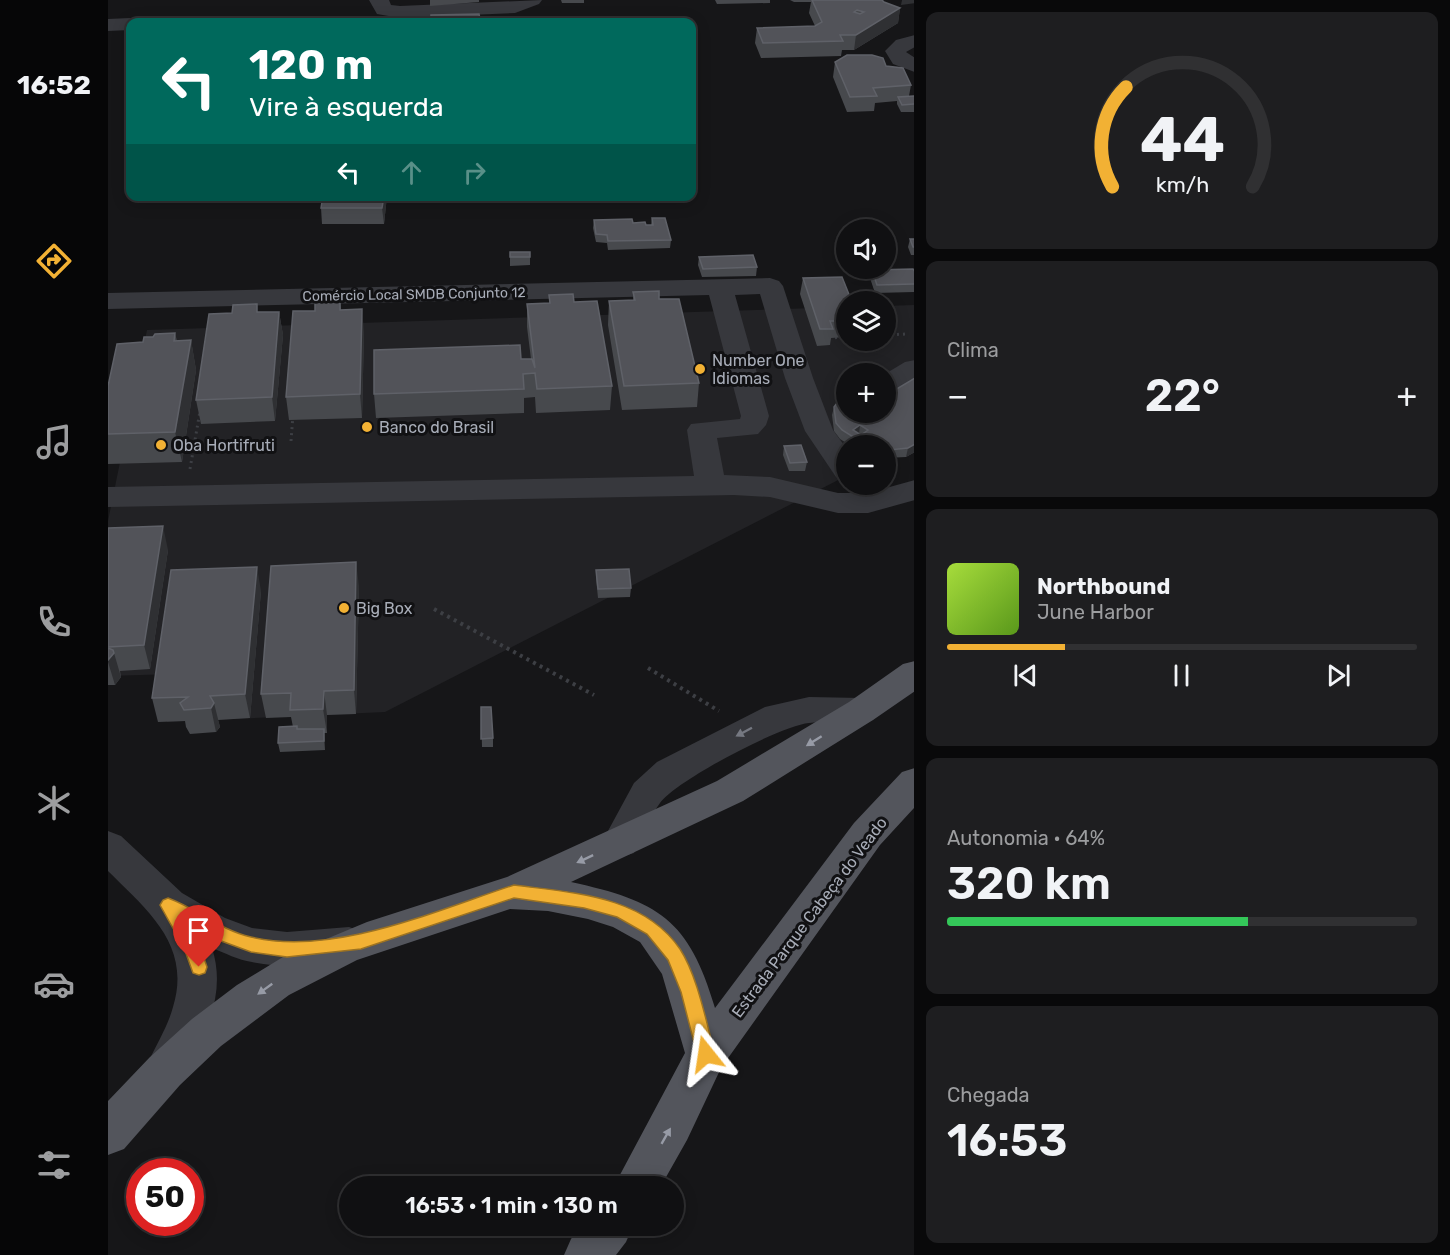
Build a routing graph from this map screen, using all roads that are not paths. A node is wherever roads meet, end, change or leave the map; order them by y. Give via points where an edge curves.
1 (379, 0) edge
2 (532, 0) edge
3 (126, 24) edge
4 (108, 25) edge
5 (914, 41) edge
6 (914, 66) edge
7 (720, 288) junction
8 (108, 301) edge
9 (914, 369) edge
10 (896, 379) edge
11 (836, 456) edge
12 (711, 486) junction
13 (914, 490) edge
14 (896, 491) edge
15 (859, 495) edge
16 (108, 497) edge
17 (914, 674) edge
18 (914, 783) edge
19 (108, 847) edge
20 (514, 891) junction
21 (168, 905) junction
22 (361, 942) junction
23 (706, 1054) junction
24 (166, 1067) junction
25 (108, 1134) edge
26 (643, 1176) edge

1 - 2 street via 384,10 400,12 515,7
3 - 4 street
5 - 6 street via 895,51 900,60
7 - 8 street, Comércio Local SMDB Conjunto 12
7 - 11 street, Comércio Local SMDB Conjunto 12 via 770,286 819,431
7 - 12 street via 755,416 748,428 701,430
9 - 10 street
12 - 15 street via 761,486 838,503
12 - 16 street
13 - 14 street
17 -> 20 main road via 730,791
18 - 23 main road, Estrada Parque Cabeça do Veado via 863,840
19 - 21 street
20 - 22 main road
20 - 23 main road via 584,901 621,911 653,929 674,955
21 - 22 street via 211,930 251,945 287,949
21 - 24 street via 192,946 199,967 199,992 190,1020
22 -> 24 main road via 275,982
26 -> 23 main road, Estrada Parque Cabeça do Veado
24 - 25 main road

